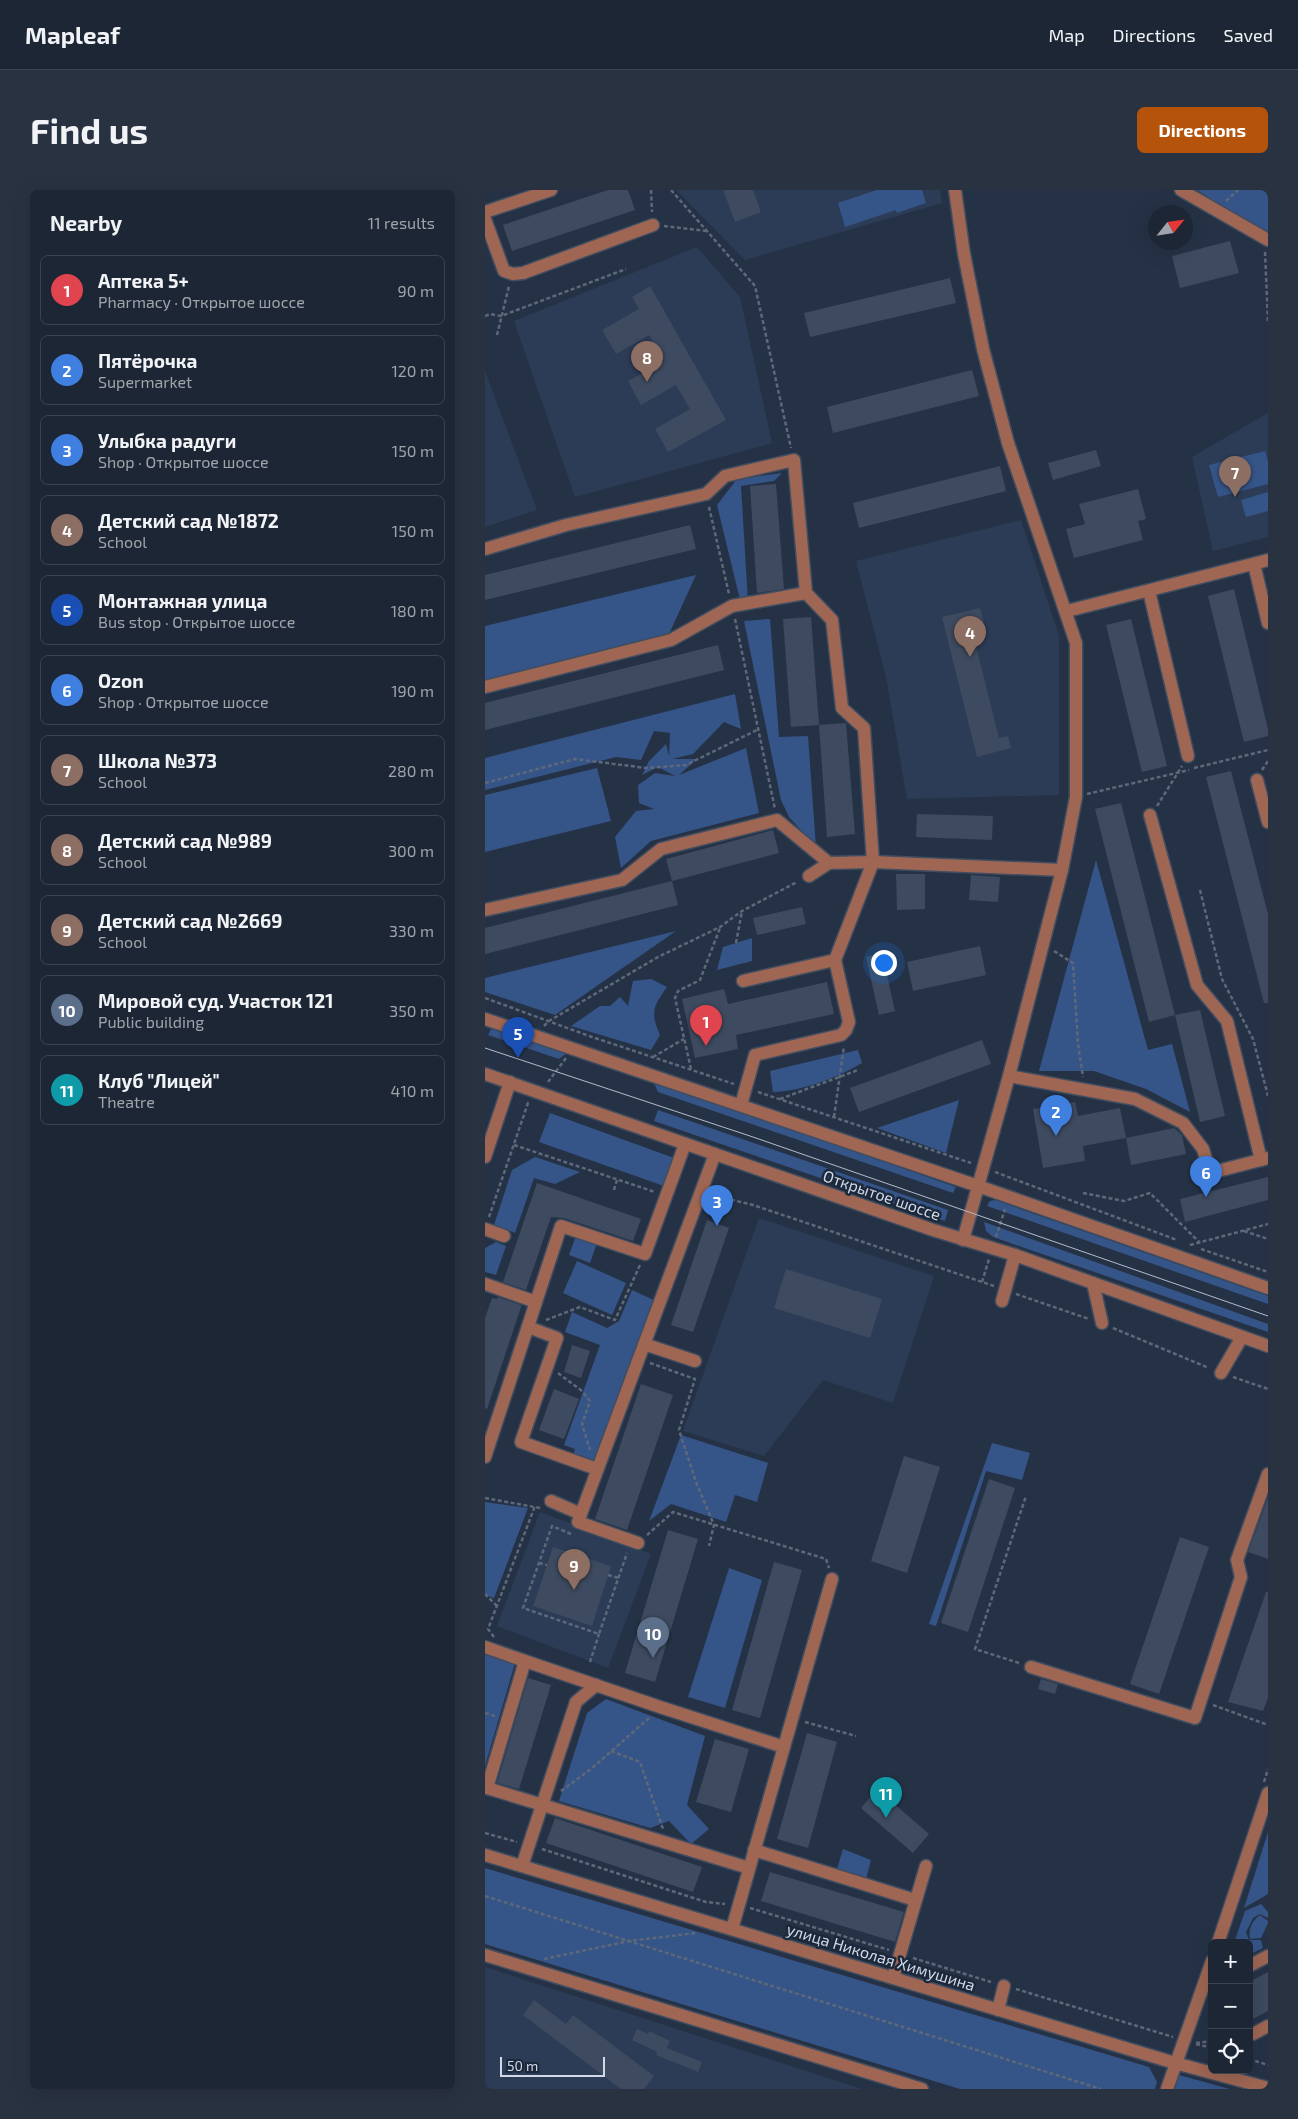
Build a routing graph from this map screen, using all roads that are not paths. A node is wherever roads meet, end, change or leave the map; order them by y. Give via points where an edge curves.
1 (551, 190) edge
2 (955, 190) edge
3 (1181, 190) edge
4 (517, 195) edge
5 (485, 212) edge
6 (485, 219) edge
7 (653, 225) road end
8 (1266, 239) edge
9 (485, 549) edge
10 (1268, 560) edge
11 (1253, 564) junction
12 (1149, 590) junction
13 (806, 593) junction
14 (1067, 611) junction
15 (1268, 623) edge
16 (485, 687) edge
17 (1188, 756) road end
18 (1257, 780) dead end
19 (1151, 816) road end
20 (1268, 822) edge
21 (873, 862) junction
22 (829, 863) junction
23 (1062, 870) junction
24 (809, 876) road end
25 (485, 910) edge
26 (835, 960) junction
27 (743, 982) dead end
28 (485, 1019) edge
29 (485, 1074) edge
30 (1009, 1076) junction
31 (510, 1082) junction
32 (741, 1105) junction
33 (685, 1144) junction
34 (715, 1154) junction
35 (485, 1157) edge
36 (1264, 1159) edge
37 (978, 1186) junction
38 (485, 1229) edge
39 (504, 1236) dead end
40 (963, 1240) junction
41 (1015, 1255) junction
42 (1093, 1283) junction
43 (485, 1284) edge
44 (1268, 1288) edge
45 (1003, 1295) road end
46 (536, 1302) junction
47 (1102, 1323) road end
48 (528, 1327) junction
49 (1242, 1337) junction
50 (644, 1344) junction
51 (1268, 1346) edge
52 (695, 1361) dead end
53 (1221, 1373) road end
54 (485, 1457) edge
55 (597, 1468) junction
56 (1268, 1474) edge
57 (547, 1505) road end
58 (579, 1518) junction
59 (638, 1543) road end
60 (832, 1579) road end
61 (485, 1647) edge
62 (525, 1661) junction
63 (1031, 1667) road end
64 (596, 1685) junction
65 (784, 1747) junction
66 (486, 1788) edge
67 (1268, 1792) edge
68 (542, 1805) junction
69 (754, 1850) junction
70 (485, 1855) edge
71 (522, 1866) junction
72 (926, 1866) dead end
73 (749, 1868) junction
74 (915, 1900) junction
75 (731, 1929) junction
76 (1219, 1939) edge
77 (485, 1955) edge
78 (1268, 1956) edge
79 (1253, 1964) edge
80 (893, 1978) junction
81 (1005, 1986) road end
82 (1207, 1988) edge
83 (997, 2010) junction
84 (1268, 2026) edge
85 (1253, 2034) dead end
86 (1175, 2063) junction
87 (1268, 2088) edge
88 (922, 2089) edge
89 (1167, 2089) edge

1 - 4 street
2 - 14 street via 983,349 1008,443
3 - 8 street
4 - 5 street
6 - 7 street via 505,271 513,274
9 - 13 street via 566,525 705,494 725,476 794,460
10 - 11 street
11 - 12 street
11 - 15 street
12 - 14 street
12 - 17 street
13 - 16 street via 732,606 671,640
13 - 21 street via 832,620 841,708 864,728
14 - 23 street via 1076,643 1075,797
18 - 20 street
19 - 36 street via 1197,985 1227,1021
21 - 22 street
21 - 23 street
21 - 26 street
22 - 24 street
22 - 25 street via 777,820 661,849 622,880
23 - 30 street
26 - 27 street
26 - 32 street via 849,1022 846,1030 841,1035 755,1055
28 - 32 street
29 - 31 street, Открытое шоссе
30 - 36 street via 1135,1098 1183,1123 1203,1149 1210,1173
30 - 37 street
31 - 33 street, Открытое шоссе
31 - 35 street
32 - 37 street
33 - 34 street, Открытое шоссе
33 - 46 street via 645,1254 561,1226
34 - 40 street, Открытое шоссе
34 - 50 street
37 - 40 street
37 - 44 street
38 - 39 street
40 - 41 street, Открытое шоссе
41 - 42 street, Открытое шоссе
41 - 45 street
42 - 47 street
42 - 49 street, Открытое шоссе
43 - 46 street
46 - 48 street
48 - 54 street
48 - 55 street via 557,1338 521,1442
49 - 51 street, Открытое шоссе
49 - 53 street
50 - 52 street
50 - 55 street
55 - 58 street
56 - 63 street via 1237,1560 1241,1577 1195,1718
57 - 58 street
58 - 59 street
60 - 65 street
61 - 62 street
62 - 64 street
62 - 66 street
64 - 65 street
64 - 68 street via 576,1702
65 - 69 street
66 - 68 street
67 - 76 street
68 - 71 street
68 - 73 street
69 - 73 street
69 - 74 street
70 - 71 street, улица Николая Химушина
71 - 75 street, улица Николая Химушина
72 - 74 street
73 - 75 street
74 - 80 street
75 - 80 street, улица Николая Химушина
77 - 88 street
78 - 79 street
80 - 83 street, улица Николая Химушина
81 - 83 street
82 - 86 street
83 - 86 street, улица Николая Химушина
84 - 85 street
86 - 87 street, улица Николая Химушина
86 - 89 street

